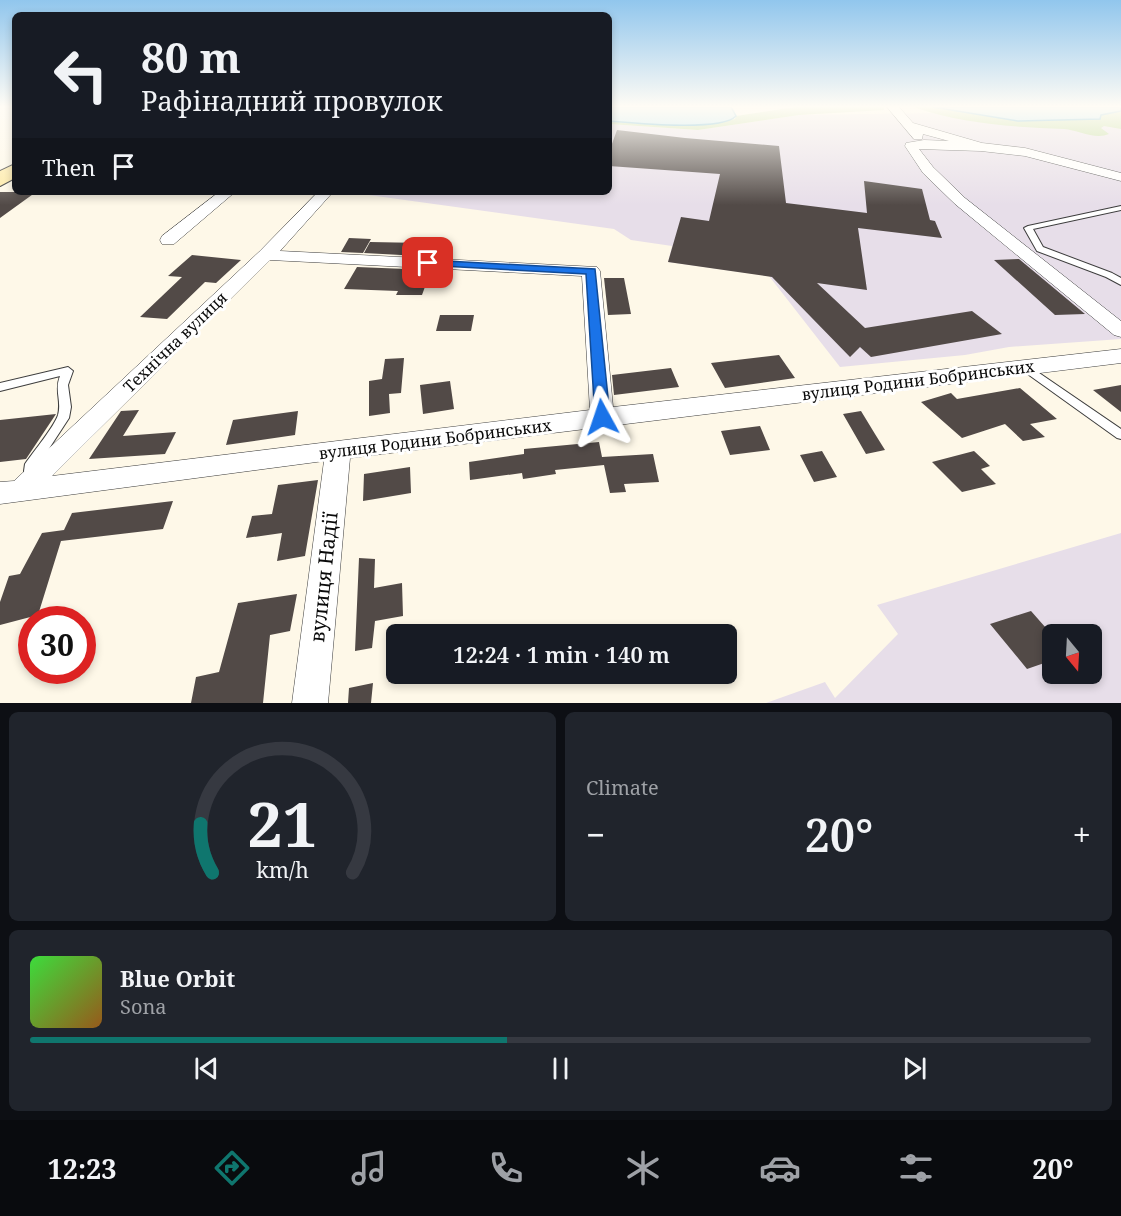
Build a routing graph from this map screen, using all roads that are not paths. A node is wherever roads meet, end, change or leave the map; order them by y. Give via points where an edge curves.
1 (921, 140) edge
2 (957, 140) edge
3 (924, 144) junction
4 (981, 147) junction
5 (1121, 177) edge
6 (224, 195) edge
7 (323, 195) edge
8 (1121, 208) edge
9 (168, 240) dead end
10 (266, 255) junction
11 (1121, 282) edge
12 (1121, 331) edge
13 (1121, 356) edge
14 (1026, 368) junction
15 (0, 387) edge
16 (602, 417) junction
17 (1121, 435) edge
18 (338, 452) junction
19 (40, 472) junction
20 (10, 492) edge
21 (310, 703) edge

1 - 3 street
2 - 4 street
3 - 4 street
3 - 12 street via 911,146 928,170 960,201
4 - 5 street via 1025,152
6 - 9 street
7 - 10 street, Технічна вулиця
8 - 11 lane via 1028,228 1040,249
10 - 16 street via 591,271
10 - 19 street, Технічна вулиця
13 - 14 street, вулиця Родини Бобринських
14 - 16 street, вулиця Родини Бобринських
14 - 17 lane
15 - 19 lane via 68,371 62,385 63,418 30,467 30,471
16 - 18 street, вулиця Родини Бобринських
18 - 20 street, вулиця Родини Бобринських
18 - 21 street, вулиця Надії
19 - 20 street, Технічна вулиця

